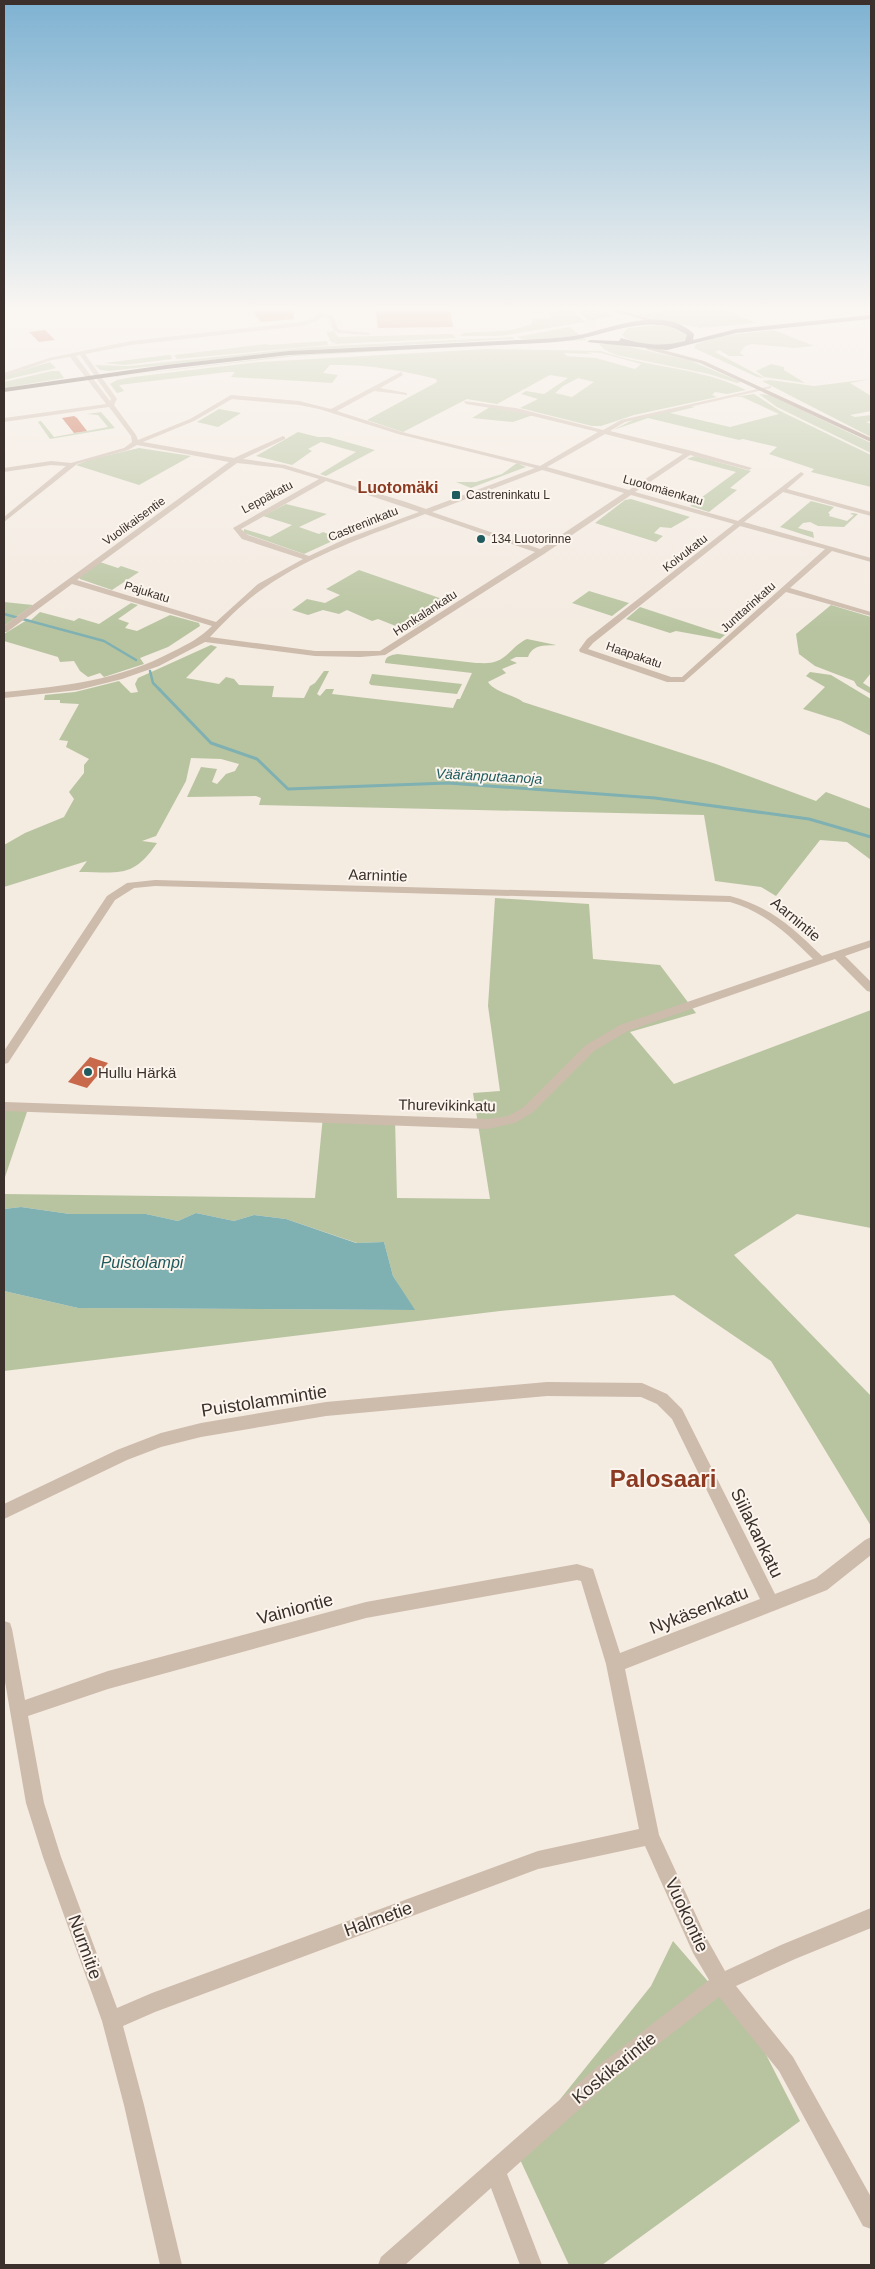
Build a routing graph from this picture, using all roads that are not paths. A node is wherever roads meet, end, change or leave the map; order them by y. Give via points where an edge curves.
1 (26, 417) edge
2 (120, 417) edge
3 (197, 417) edge
4 (352, 417) edge
5 (545, 417) edge
6 (637, 417) edge
7 (823, 417) edge
8 (4, 420) edge
9 (603, 431) junction
10 (283, 438) dead end
11 (871, 440) edge
12 (136, 443) junction
13 (690, 452) junction
14 (236, 460) junction
15 (72, 465) junction
16 (541, 468) junction
17 (748, 468) dead end
18 (4, 470) edge
19 (801, 474) dead end
20 (325, 479) junction
21 (783, 490) junction
22 (629, 492) junction
23 (426, 512) junction
24 (871, 514) edge
25 (4, 520) edge
26 (740, 524) junction
27 (831, 548) junction
28 (541, 552) junction
29 (309, 559) junction
30 (871, 560) edge
31 (71, 581) junction
32 (784, 589) junction
33 (871, 614) edge
34 (217, 624) junction
35 (4, 630) edge
36 (204, 639) junction
37 (583, 650) joint
38 (679, 681) joint
39 (7, 695) edge
40 (4, 706) edge
41 (871, 943) edge
42 (836, 954) junction
43 (820, 960) junction
44 (871, 988) edge
45 (4, 1060) edge
46 (4, 1107) edge
47 (547, 1389) joint
48 (4, 1512) edge
49 (871, 1545) edge
50 (587, 1575) joint
51 (770, 1604) junction
52 (4, 1629) edge
53 (616, 1664) junction
54 (18, 1711) junction
55 (650, 1836) junction
56 (871, 1918) edge
57 (721, 1983) junction
58 (112, 2021) junction
59 (494, 2170) junction
60 (871, 2218) edge
61 (171, 2265) edge
62 (389, 2265) edge
63 (531, 2265) edge

1 - 8 street
2 - 12 street
3 - 12 street, Luotomäenkatu
4 - 16 street, Luotomäenkatu via 418,438
5 - 9 street
6 - 9 street, Castreninkatu
7 - 11 main road
9 - 13 street
9 - 16 street, Castreninkatu
10 - 14 street, Vuolikaisentie
12 - 14 street
12 - 15 street, Luotomäenkatu
13 - 17 street
13 - 22 street, Honkalankatu
14 - 20 street via 283,466
14 - 31 street, Vuolikaisentie
15 - 18 street via 51,463
15 - 25 street
16 - 22 street, Luotomäenkatu
16 - 23 street, Castreninkatu
19 - 21 street, Koivukatu
20 - 23 street
20 - 29 street, Leppäkatu via 237,528 245,537
21 - 24 street
21 - 26 street, Koivukatu
22 - 26 street, Luotomäenkatu
22 - 28 street, Honkalankatu
23 - 28 street
23 - 29 street, Castreninkatu
26 - 27 street, Luotomäenkatu
26 - 37 street, Koivukatu
27 - 30 street, Luotomäenkatu
27 - 32 street, Junttarinkatu
28 - 36 street, Honkalankatu via 382,653 326,654
29 - 34 street, Castreninkatu via 261,586
31 - 34 street, Pajukatu
31 - 35 street, Vuolikaisentie
32 - 33 street
32 - 38 street, Junttarinkatu
34 - 36 street, Castreninkatu
36 - 39 street, Castreninkatu via 156,664 104,681
37 - 38 street, Haapakatu
39 - 40 street
41 - 42 street, Thurevikinkatu
42 - 43 street, Thurevikinkatu
42 - 44 street
43 - 45 street, Aarnintie via 773,915 755,905 730,899 155,883 131,885 111,898
43 - 46 street, Thurevikinkatu via 617,1032 590,1048 528,1110 511,1120 488,1124
47 - 48 street, Puistolammintie via 326,1408 201,1430 122,1454
47 - 51 street, Siilakankatu via 642,1390 662,1399 677,1414
49 - 51 street, Nykäsenkatu via 821,1584
50 - 53 street, Vuokontie
50 - 54 street, Vainiontie via 577,1572 366,1610 108,1680
51 - 53 street, Nykäsenkatu
52 - 54 street, Nurmitie
53 - 55 street, Vuokontie
54 - 58 street, Nurmitie via 36,1804 52,1857
55 - 57 street, Vuokontie via 700,1946
55 - 58 street, Halmetie via 538,1860 152,2003
56 - 57 street, Koskikarintie
57 - 59 street, Koskikarintie via 605,2073
57 - 60 street, Vuokontie via 786,2064
58 - 61 street, Nurmitie
59 - 62 street, Koskikarintie
59 - 63 street

